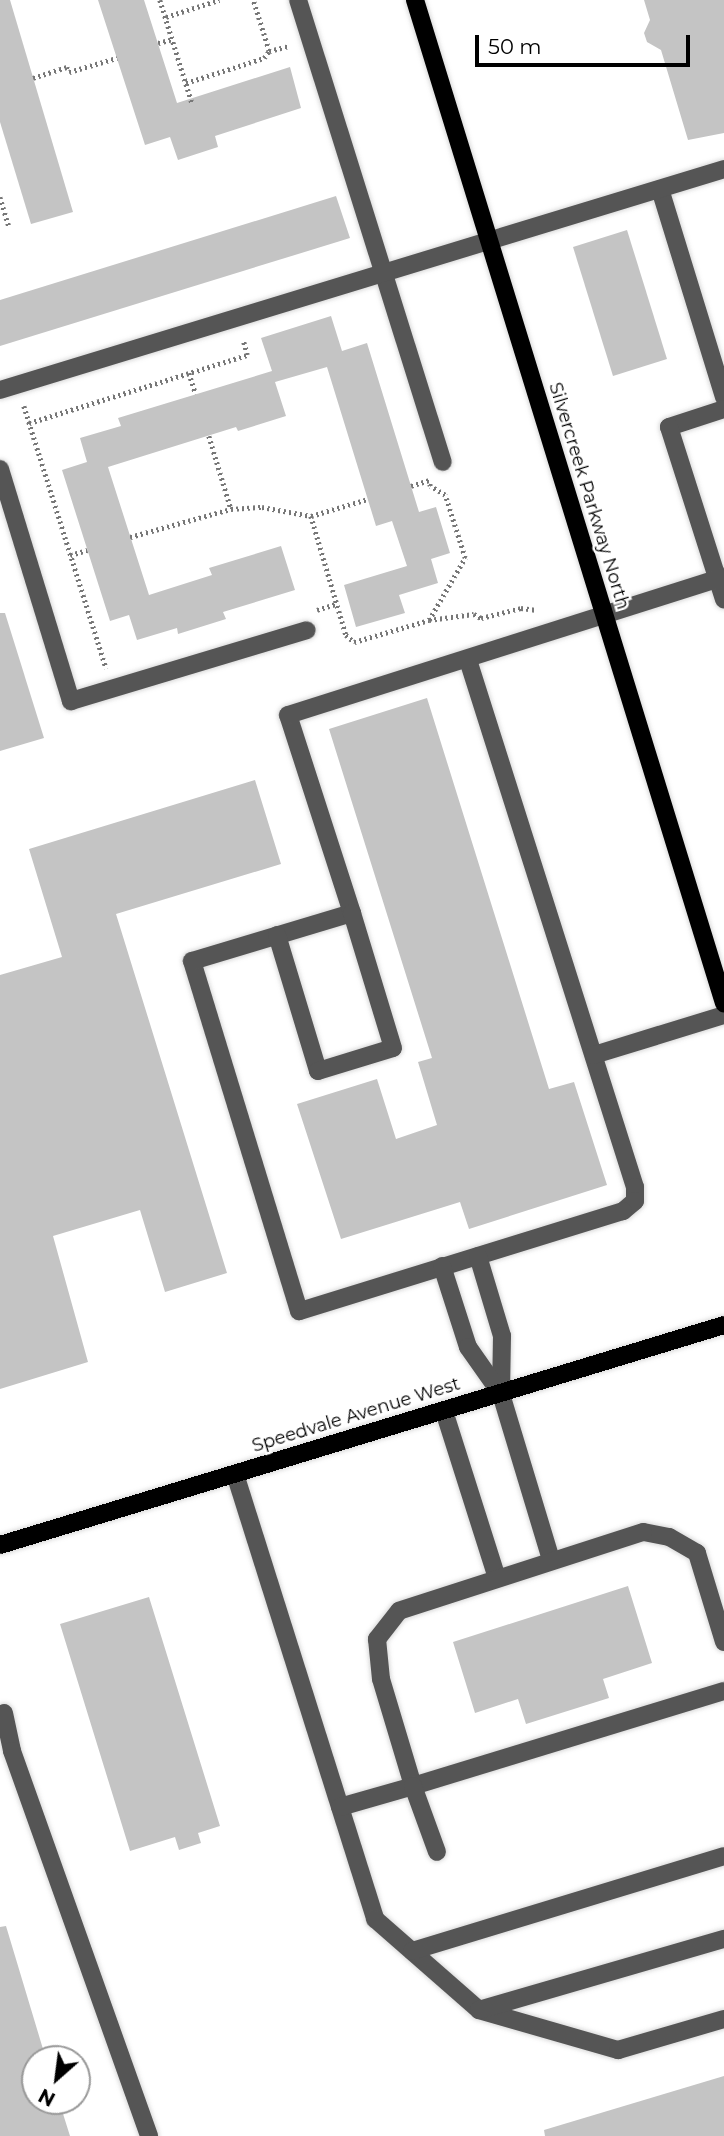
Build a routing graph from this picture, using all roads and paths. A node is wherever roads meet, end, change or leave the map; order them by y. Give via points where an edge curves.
1 (160, 0) edge
2 (219, 0) edge
3 (253, 0) edge
4 (298, 0) edge
5 (415, 0) edge
6 (166, 17) junction
7 (173, 39) junction
8 (158, 43) dead end
9 (117, 58) dead end
10 (33, 78) dead end
11 (186, 83) junction
12 (192, 103) dead end
13 (724, 169) edge
14 (660, 189) junction
15 (0, 197) edge
16 (9, 226) dead end
17 (490, 242) junction
18 (382, 273) junction
19 (237, 317) junction
20 (189, 373) junction
21 (18, 385) junction
22 (0, 390) edge
23 (196, 394) dead end
24 (724, 397) edge
25 (724, 409) edge
26 (29, 423) junction
27 (209, 436) dead end
28 (443, 462) dead end
29 (0, 469) edge
30 (411, 486) dead end
31 (368, 499) dead end
32 (231, 509) junction
33 (311, 516) junction
34 (130, 537) dead end
35 (87, 550) dead end
36 (71, 555) junction
37 (721, 578) edge
38 (724, 599) edge
39 (547, 606) dead end
40 (604, 616) junction
41 (429, 620) junction
42 (307, 630) dead end
43 (468, 660) junction
44 (112, 689) junction
45 (352, 913) junction
46 (277, 935) junction
47 (724, 1003) edge
48 (724, 1015) edge
49 (594, 1055) junction
50 (478, 1256) junction
51 (442, 1266) junction
52 (724, 1325) edge
53 (501, 1394) junction
54 (444, 1411) junction
55 (234, 1474) junction
56 (0, 1545) edge
57 (551, 1560) junction
58 (497, 1578) junction
59 (724, 1642) edge
60 (724, 1691) edge
61 (1, 1710) edge
62 (414, 1786) junction
63 (340, 1807) junction
64 (437, 1852) dead end
65 (724, 1856) edge
66 (724, 1938) edge
67 (412, 1951) junction
68 (479, 2010) junction
69 (724, 2019) edge
70 (149, 2136) edge

1 - 6 path
2 - 6 path
3 - 11 path via 269,51 264,58
4 - 18 lane
5 - 17 main road, Silvercreek Parkway North
6 - 7 path
7 - 8 path
7 - 11 path
9 - 10 path
11 - 12 path
13 - 14 lane
14 - 17 lane
14 - 24 lane
15 - 16 path
17 - 18 lane
17 - 40 main road, Silvercreek Parkway North
18 - 19 lane
18 - 28 lane
19 - 20 path via 247,355
19 - 21 lane
20 - 23 path
20 - 26 path
21 - 22 lane
21 - 26 path
25 - 37 lane via 668,427
26 - 36 path
27 - 32 path
29 - 44 lane via 71,701
30 - 41 path via 428,478 430,486 445,495 465,558
31 - 33 path
32 - 33 path via 262,507
32 - 34 path
33 - 41 path via 346,635 354,642
35 - 36 path
36 - 44 path
37 - 38 lane
37 - 40 lane
39 - 41 path via 481,618 474,614
40 - 43 lane
40 - 47 main road, Silvercreek Parkway North
42 - 44 lane
43 - 45 lane via 288,715
43 - 49 lane
45 - 46 lane
45 - 46 lane via 393,1048 318,1071
46 - 51 lane via 192,961 299,1311
48 - 49 lane
49 - 50 lane via 635,1187 635,1200 623,1211
50 - 51 lane
50 - 53 lane via 502,1336
51 - 53 lane via 468,1347
52 - 53 main road, Speedvale Avenue West
53 - 54 main road, Speedvale Avenue West
53 - 57 lane
54 - 55 main road, Speedvale Avenue West
54 - 58 lane
55 - 56 main road, Speedvale Avenue West
55 - 63 lane
57 - 58 lane
57 - 59 lane via 643,1532 669,1537 697,1553
58 - 62 lane via 399,1611 377,1639 381,1679
60 - 62 lane
61 - 70 lane
62 - 63 lane
62 - 64 lane
63 - 67 lane via 375,1919
65 - 67 lane
66 - 68 lane
67 - 68 lane
68 - 69 lane via 618,2050

